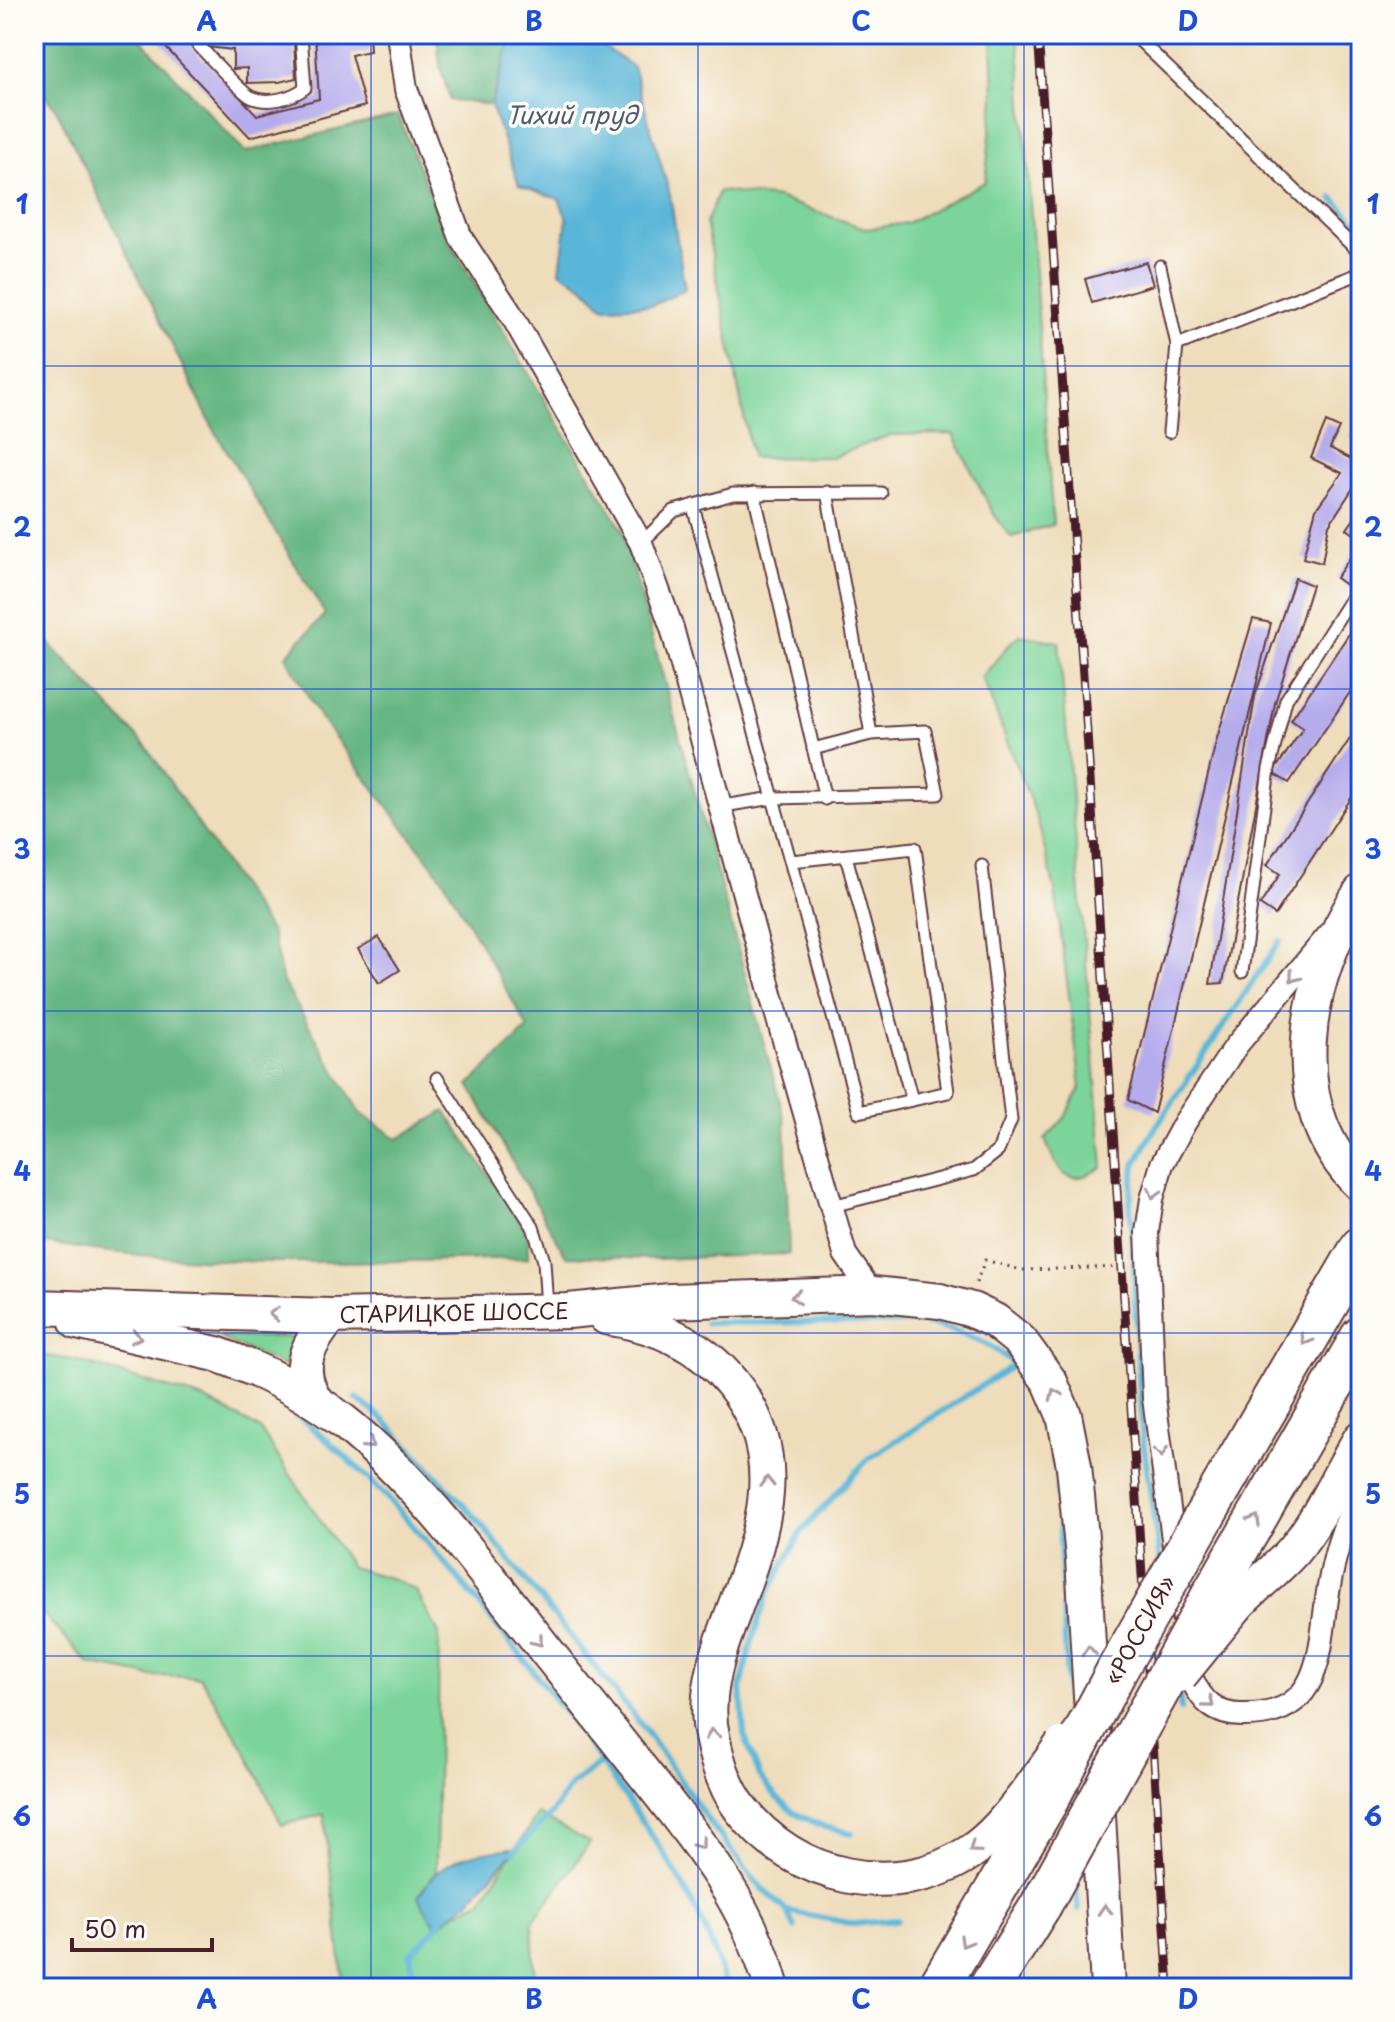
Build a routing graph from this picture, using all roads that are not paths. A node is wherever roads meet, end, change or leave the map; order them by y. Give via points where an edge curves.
1 (188, 34) edge
2 (301, 34) edge
3 (398, 34) edge
4 (1133, 34) edge
5 (1361, 254) edge
6 (1160, 266) dead end
7 (1361, 273) edge
8 (1177, 345) junction
9 (1169, 432) dead end
10 (827, 492) junction
11 (754, 493) junction
12 (881, 493) dead end
13 (693, 506) junction
14 (641, 543) junction
15 (1361, 583) edge
16 (871, 734) junction
17 (813, 749) junction
18 (774, 798) junction
19 (825, 799) junction
20 (723, 806) junction
21 (846, 856) junction
22 (791, 861) junction
23 (982, 866) dead end
24 (1353, 904) edge
25 (1242, 972) dead end
26 (437, 1078) dead end
27 (912, 1100) junction
28 (1361, 1185) edge
29 (832, 1206) junction
30 (1353, 1260) edge
31 (873, 1294) junction
32 (34, 1309) edge
33 (558, 1311) junction
34 (331, 1316) junction
35 (1361, 1337) edge
36 (315, 1401) junction
37 (1361, 1438) edge
38 (1361, 1494) edge
39 (1226, 1597) junction
40 (1037, 1797) junction
41 (772, 1988) edge
42 (938, 1988) edge
43 (989, 1988) edge
44 (1108, 1988) edge

1 - 2 lane via 250,97 270,100 292,97 305,88
3 - 14 street via 406,89 461,238 511,314
4 - 5 lane
6 - 8 lane
7 - 8 lane
8 - 9 lane
10 - 11 lane
10 - 12 lane
10 - 16 lane
11 - 13 lane
11 - 17 lane
13 - 14 lane via 674,511
13 - 18 lane
14 - 20 street via 672,628
15 - 25 lane via 1286,700 1269,769
16 - 17 lane
16 - 19 lane via 925,731 938,794
17 - 19 lane
18 - 19 lane
18 - 20 lane
18 - 22 lane
20 - 29 street
21 - 22 lane
21 - 27 lane
21 - 27 lane via 915,848 948,1092
22 - 27 lane via 859,1112
23 - 29 lane via 1011,1120 998,1151 974,1170
24 - 28 main road via 1318,984 1307,1065 1321,1124
24 -> 38 street via 1236,1046 1185,1122 1162,1164 1152,1199 1147,1275 1154,1398 1192,1679 1210,1706 1234,1715 1263,1714 1287,1704 1306,1687 1318,1666 1339,1538
26 - 33 lane via 533,1227
29 - 31 street via 845,1254
30 -> 40 highway, «РОССИЯ», bridge via 1117,1670
31 -> 33 main road, СТАРИЦКОЕ ШОССЕ
44 -> 31 main road, СТАРИЦКОЕ ШОССЕ via 1080,1521 1064,1415 1042,1368 995,1321 940,1301
34 -> 32 main road, СТАРИЦКОЕ ШОССЕ
32 -> 36 main road via 216,1354
33 - 34 main road, СТАРИЦКОЕ ШОССЕ
40 -> 33 main road via 967,1854 897,1878 854,1878 816,1868 776,1845 750,1820 722,1774 710,1708 717,1658 763,1521 767,1481 758,1431 735,1387 683,1339 638,1323
34 - 36 main road via 305,1360 306,1385
39 -> 35 highway
36 -> 41 main road via 409,1484 701,1845 747,1920
37 - 39 main road via 1304,1537 1255,1585
39 - 43 highway, bridge via 1144,1718
40 -> 42 highway, «РОССИЯ»

